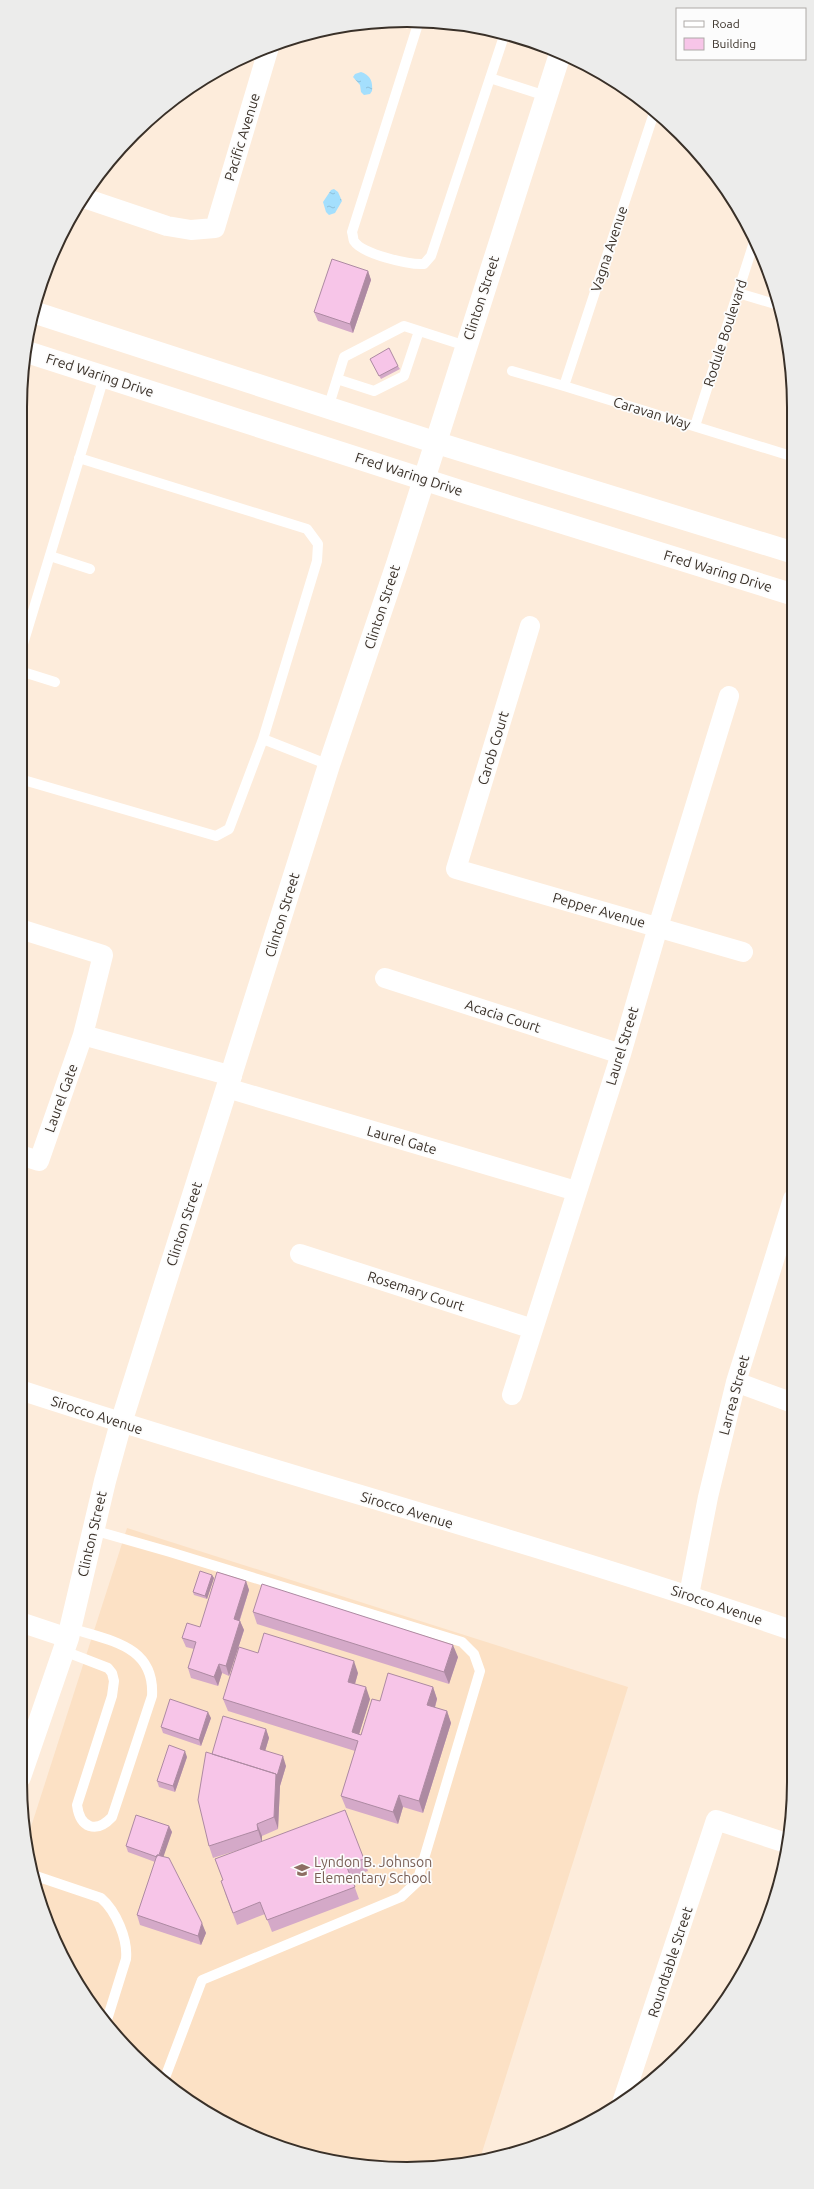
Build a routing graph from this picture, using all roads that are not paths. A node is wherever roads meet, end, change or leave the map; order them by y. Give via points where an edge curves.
1 (417, 27) edge
2 (503, 39) edge
3 (267, 54) edge
4 (558, 59) edge
5 (490, 78) junction
6 (546, 96) junction
7 (653, 117) edge
8 (89, 200) edge
9 (752, 248) edge
10 (738, 292) junction
11 (772, 303) edge
12 (39, 314) edge
13 (419, 331) junction
14 (466, 346) junction
15 (31, 353) edge
16 (512, 371) dead end
17 (104, 377) junction
18 (337, 379) junction
19 (564, 386) junction
20 (328, 408) junction
21 (695, 426) junction
22 (434, 442) junction
23 (787, 455) edge
24 (80, 458) junction
25 (423, 478) junction
26 (787, 551) edge
27 (50, 556) junction
28 (90, 569) dead end
29 (787, 593) edge
30 (530, 626) dead end
31 (27, 631) edge
32 (27, 673) edge
33 (55, 682) dead end
34 (729, 696) dead end
35 (263, 739) junction
36 (329, 765) junction
37 (27, 781) edge
38 (456, 869) joint
39 (658, 927) junction
40 (27, 931) edge
41 (743, 952) dead end
42 (385, 978) dead end
43 (84, 1035) junction
44 (621, 1054) junction
45 (229, 1082) junction
46 (27, 1157) edge
47 (576, 1191) junction
48 (787, 1218) edge
49 (300, 1254) dead end
50 (533, 1329) junction
51 (736, 1382) junction
52 (27, 1392) edge
53 (512, 1395) dead end
54 (787, 1401) edge
55 (121, 1423) junction
56 (93, 1530) junction
57 (689, 1595) junction
58 (27, 1625) edge
59 (787, 1629) edge
60 (67, 1639) junction
61 (27, 1756) edge
62 (782, 1842) edge
63 (39, 1877) edge
64 (108, 2016) edge
65 (166, 2075) edge
66 (626, 2092) edge

1 - 5 lane via 352,232 354,242 363,249 411,265 424,264 431,256
2 - 5 lane
3 - 8 street, Pacific Avenue via 215,228 191,230 167,226
4 - 6 street, Clinton Street
5 - 6 lane
6 - 14 street, Clinton Street
7 - 19 lane, Vagna Avenue
9 - 10 lane, Rodule Boulevard
10 - 11 lane
10 - 21 lane, Rodule Boulevard
12 - 20 street
13 - 14 lane
13 - 18 lane via 404,326 344,357
13 - 18 lane via 404,376 374,391
14 - 22 street, Clinton Street
15 - 17 street, Fred Waring Drive
16 - 19 lane, Caravan Way
17 - 24 lane
17 - 25 street, Fred Waring Drive
18 - 20 lane
19 - 21 lane, Caravan Way
20 - 22 street
21 - 23 lane, Caravan Way
22 - 25 street, Clinton Street
22 - 26 street
24 - 27 lane
24 - 35 lane via 307,530 318,544 317,561
25 - 29 street, Fred Waring Drive
25 - 36 street, Clinton Street
27 - 28 lane
27 - 31 lane
30 - 38 street, Carob Court
32 - 33 lane
34 - 39 street, Laurel Street
35 - 36 lane
35 - 37 lane via 228,829 216,836
36 - 45 street, Clinton Street
38 - 39 street, Pepper Avenue
39 - 41 street, Pepper Avenue
39 - 44 street, Laurel Street
40 - 43 street, Laurel Gate via 103,955
42 - 44 street, Acacia Court
43 - 45 street, Laurel Gate
43 - 46 street, Laurel Gate via 39,1161
44 - 47 street, Laurel Street
45 - 47 street, Laurel Gate
45 - 55 street, Clinton Street
47 - 50 street, Laurel Street
48 - 51 street, Larrea Street
49 - 50 street, Rosemary Court
50 - 53 street, Laurel Street
51 - 54 street
51 - 57 street, Larrea Street via 708,1497
52 - 55 street, Sirocco Avenue
55 - 56 street, Clinton Street
55 - 57 street, Sirocco Avenue
56 - 60 street, Clinton Street
56 - 65 lane via 462,1642 474,1654 480,1671 417,1882 401,1897 202,1980
57 - 59 street, Sirocco Avenue
58 - 60 street
60 - 60 lane via 108,1668 114,1681 106,1716 77,1805 80,1819 87,1825 97,1827 112,1817 152,1696 153,1684 148,1666 129,1648
60 - 61 street, Clinton Street
62 - 66 street, Roundtable Street via 716,1820
63 - 64 lane via 102,1898 110,1906 127,1948

